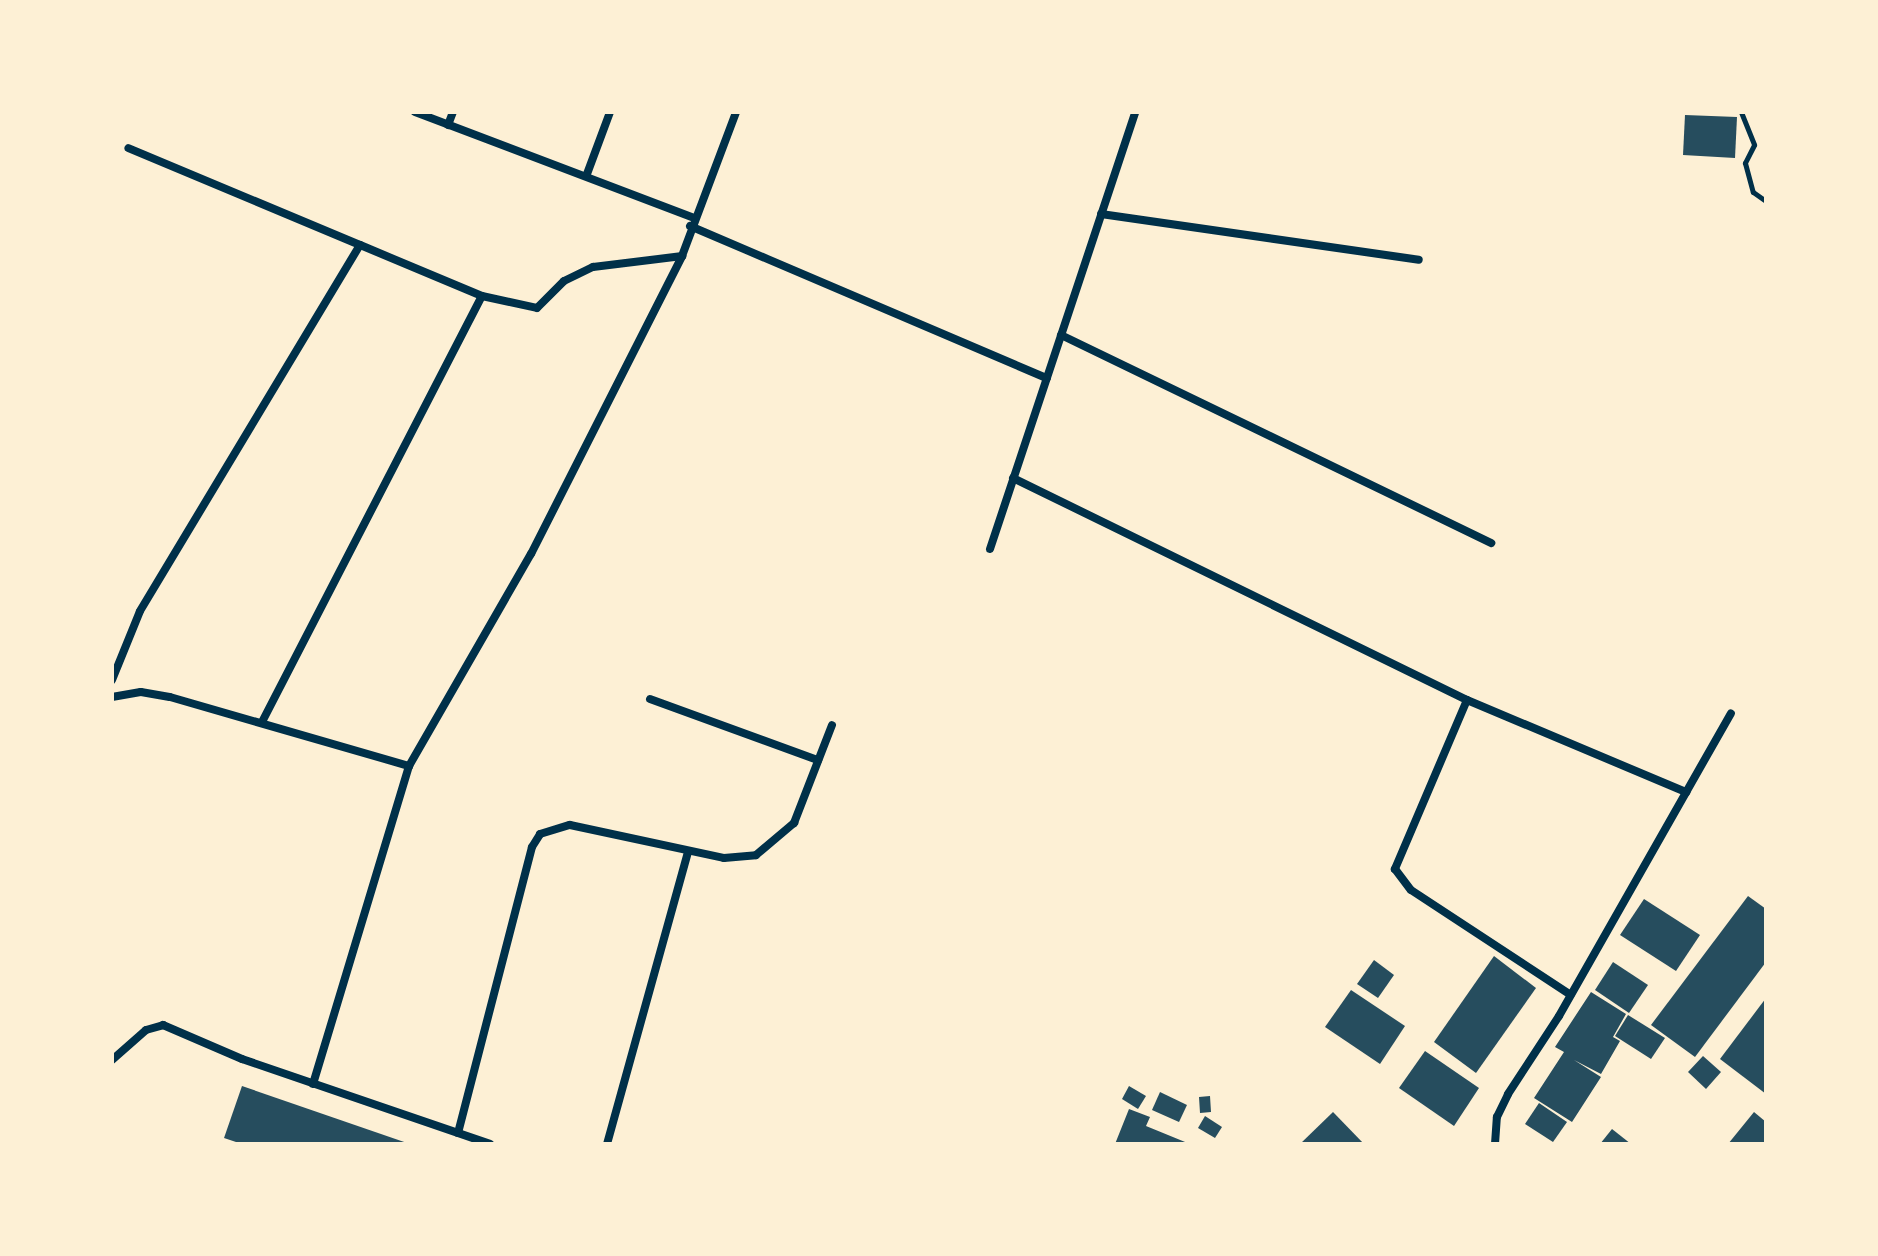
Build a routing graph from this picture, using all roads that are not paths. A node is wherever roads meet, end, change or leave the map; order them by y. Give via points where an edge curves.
1 (415, 112) edge
2 (453, 112) edge
3 (610, 112) edge
4 (736, 112) edge
5 (1135, 112) edge
6 (448, 125) junction
7 (128, 148) dead end
8 (587, 174) junction
9 (1101, 214) junction
10 (692, 222) junction
11 (360, 245) junction
12 (682, 256) junction
13 (1419, 260) dead end
14 (482, 296) junction
15 (1061, 335) junction
16 (1047, 378) junction
17 (1013, 478) junction
18 (1491, 543) dead end
19 (990, 549) dead end
20 (112, 680) edge
21 (112, 697) edge
22 (650, 699) dead end
23 (1467, 700) junction
24 (1731, 713) dead end
25 (262, 722) junction
26 (832, 725) dead end
27 (818, 760) junction
28 (409, 766) junction
29 (1686, 792) junction
30 (688, 851) junction
31 (1571, 995) junction
32 (112, 1060) edge
33 (313, 1084) junction
34 (458, 1133) junction
35 (490, 1144) edge
36 (607, 1144) edge
37 (1495, 1144) edge

1 - 6 street
2 - 6 street
3 - 8 street
4 - 10 street
5 - 9 street
6 - 8 street
7 - 11 street
8 - 10 street
9 - 13 street
9 - 15 street
10 - 12 street
10 - 16 street
11 - 14 street
11 - 20 street via 140,611
12 - 14 street via 593,267 564,281 537,308
12 - 28 street via 531,554
14 - 25 street
15 - 16 street
15 - 18 street
16 - 17 street
17 - 19 street
17 - 23 street
21 - 25 street via 156,695
22 - 27 street
23 - 29 street
23 - 31 street via 1395,869 1411,890
24 - 29 street
25 - 28 street
26 - 27 street
27 - 30 street via 794,823 768,847 738,859
28 - 33 street
29 - 31 street
30 - 34 street via 570,825 540,834 532,847
30 - 36 street
31 - 37 street via 1508,1094 1497,1117
32 - 33 street via 146,1030 163,1025
33 - 34 street
34 - 35 street

